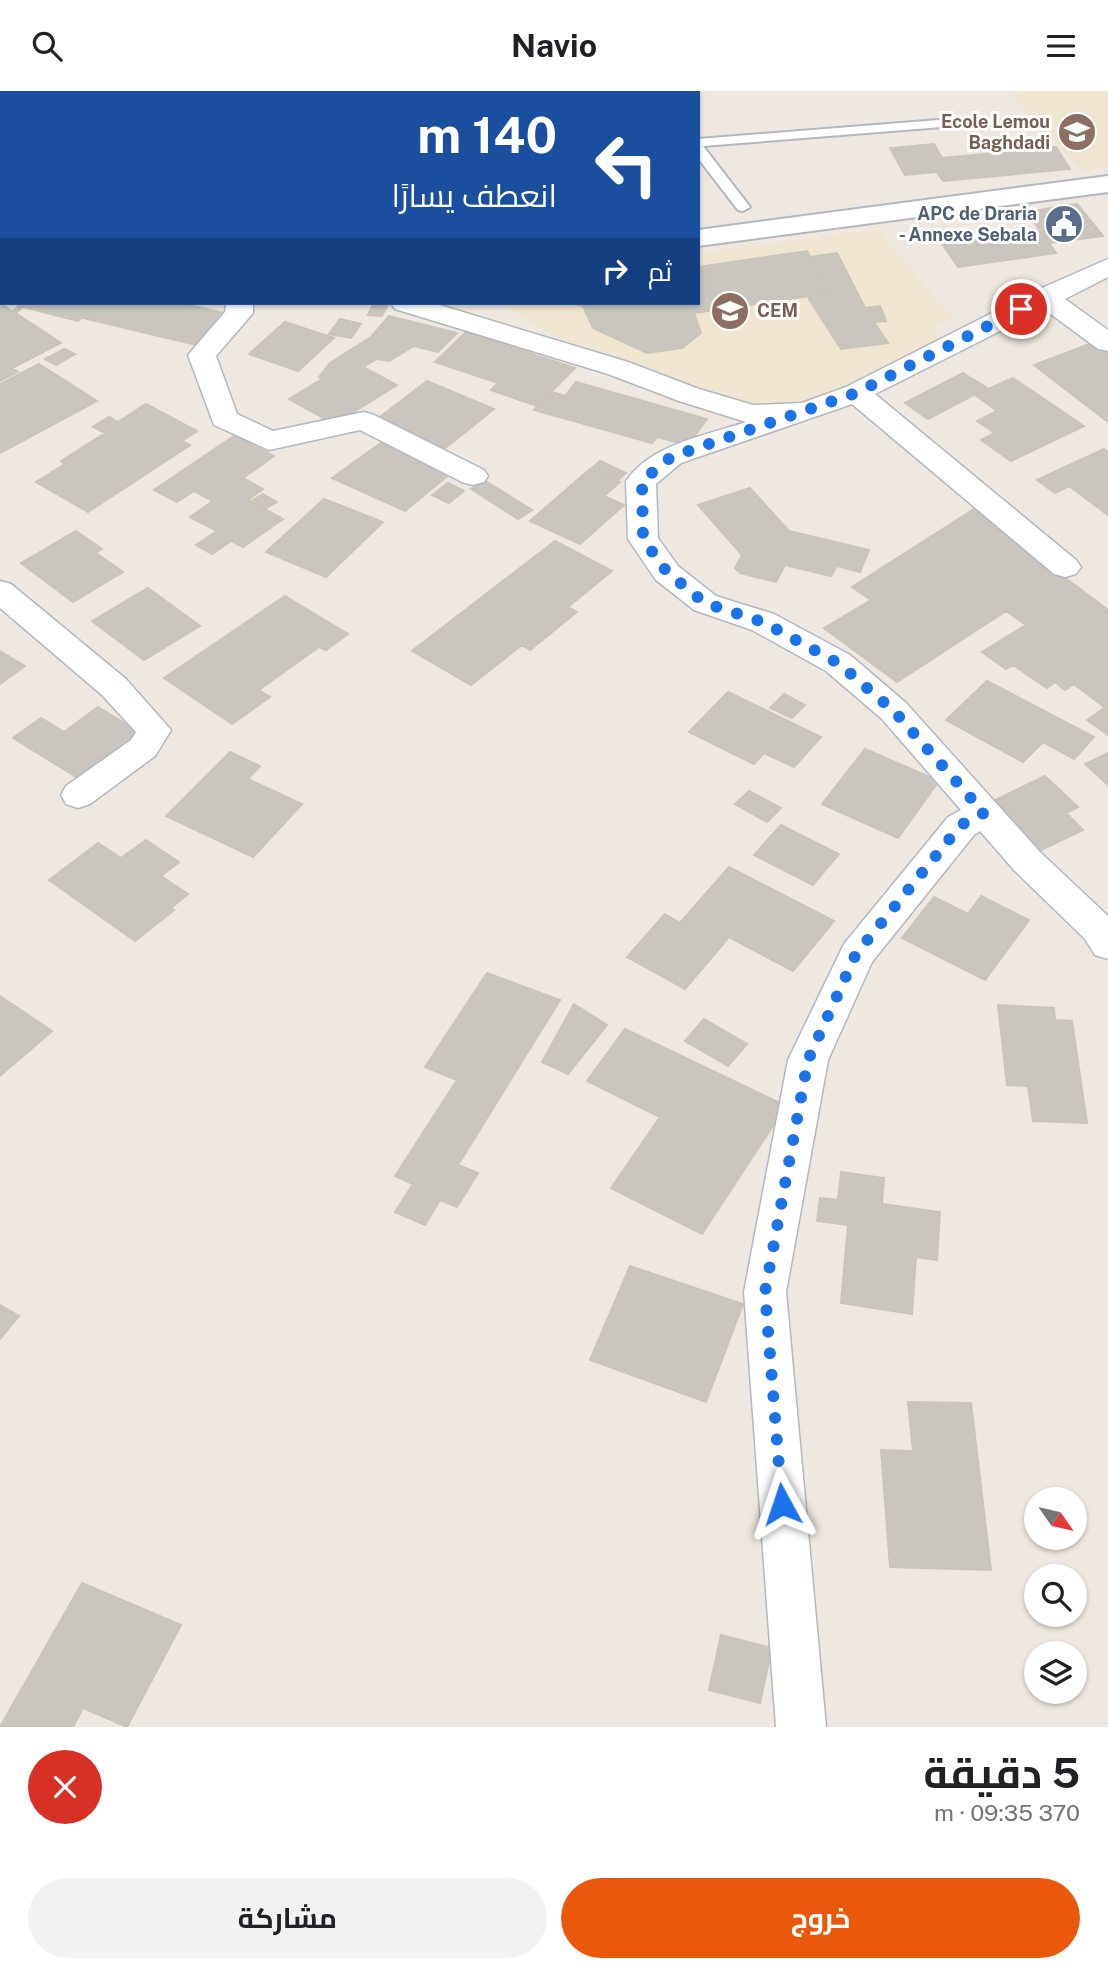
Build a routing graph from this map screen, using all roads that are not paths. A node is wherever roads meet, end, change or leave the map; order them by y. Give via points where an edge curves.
1 (976, 121) dead end
2 (700, 143) edge
3 (700, 152) edge
4 (1108, 184) edge
5 (743, 207) dead end
6 (700, 238) edge
7 (1108, 267) edge
8 (1045, 297) junction
9 (239, 305) edge
10 (412, 305) edge
11 (1108, 343) edge
12 (856, 393) junction
13 (806, 411) junction
14 (473, 476) dead end
15 (1065, 567) dead end
16 (0, 591) edge
17 (78, 795) dead end
18 (984, 813) junction
19 (1108, 945) edge
20 (801, 1727) edge

1 - 2 lane
3 - 5 lane
4 - 6 main road
7 - 8 street
8 - 11 street
8 - 12 street
9 - 14 street via 239,313 202,355 224,419 269,442 364,421
10 - 13 street via 751,414
12 - 13 street
12 - 15 street
13 - 18 street via 671,457 642,481 643,539 667,572 705,603 763,622 838,663 894,711
16 - 17 street via 114,687 154,730 143,748
18 - 19 street via 1098,929
18 - 20 street via 961,825 856,954 808,1060 765,1292

